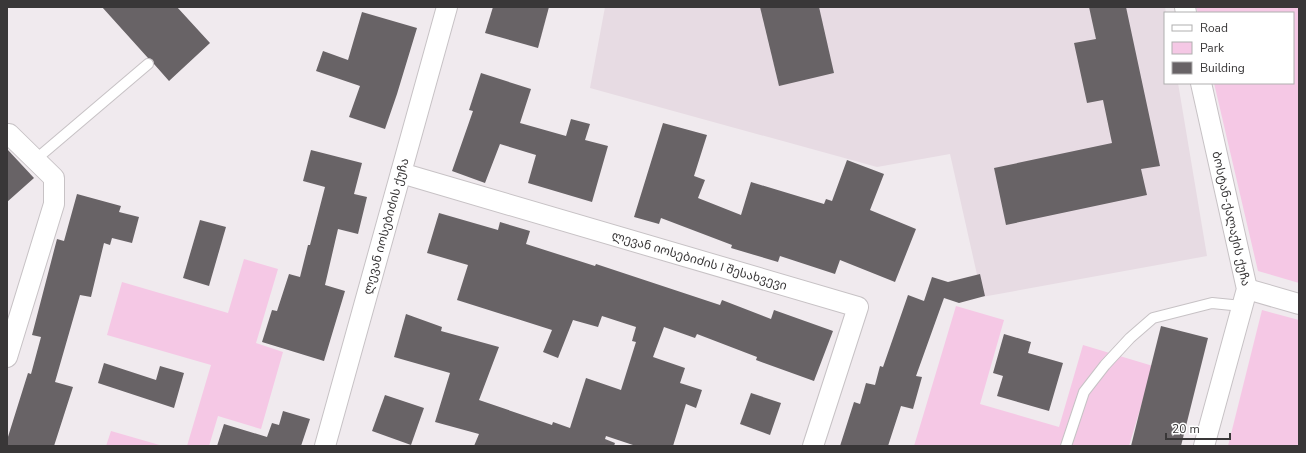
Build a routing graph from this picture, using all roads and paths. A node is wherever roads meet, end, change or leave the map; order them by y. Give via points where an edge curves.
1 (447, 7) edge
2 (148, 64) dead end
3 (1201, 84) edge
4 (7, 134) edge
5 (35, 160) junction
6 (401, 173) junction
7 (1244, 297) junction
8 (1299, 304) edge
9 (7, 357) edge
10 (328, 445) edge
11 (813, 446) edge
12 (1066, 446) edge
13 (1204, 446) edge

1 - 6 street, ლევან იოსებიძის ქუჩა
2 - 5 lane
3 - 7 street, ბოსტან-ქალაქის ქუჩა
4 - 5 street
5 - 9 street via 54,178 54,204
6 - 10 street, ლევან იოსებიძის ქუჩა
6 - 11 street, ლევან იოსებიძის I შესახვევი via 858,307
7 - 8 street
7 - 12 lane via 1153,318 1130,338 1084,392
7 - 13 street, ბოსტან-ქალაქის ქუჩა

